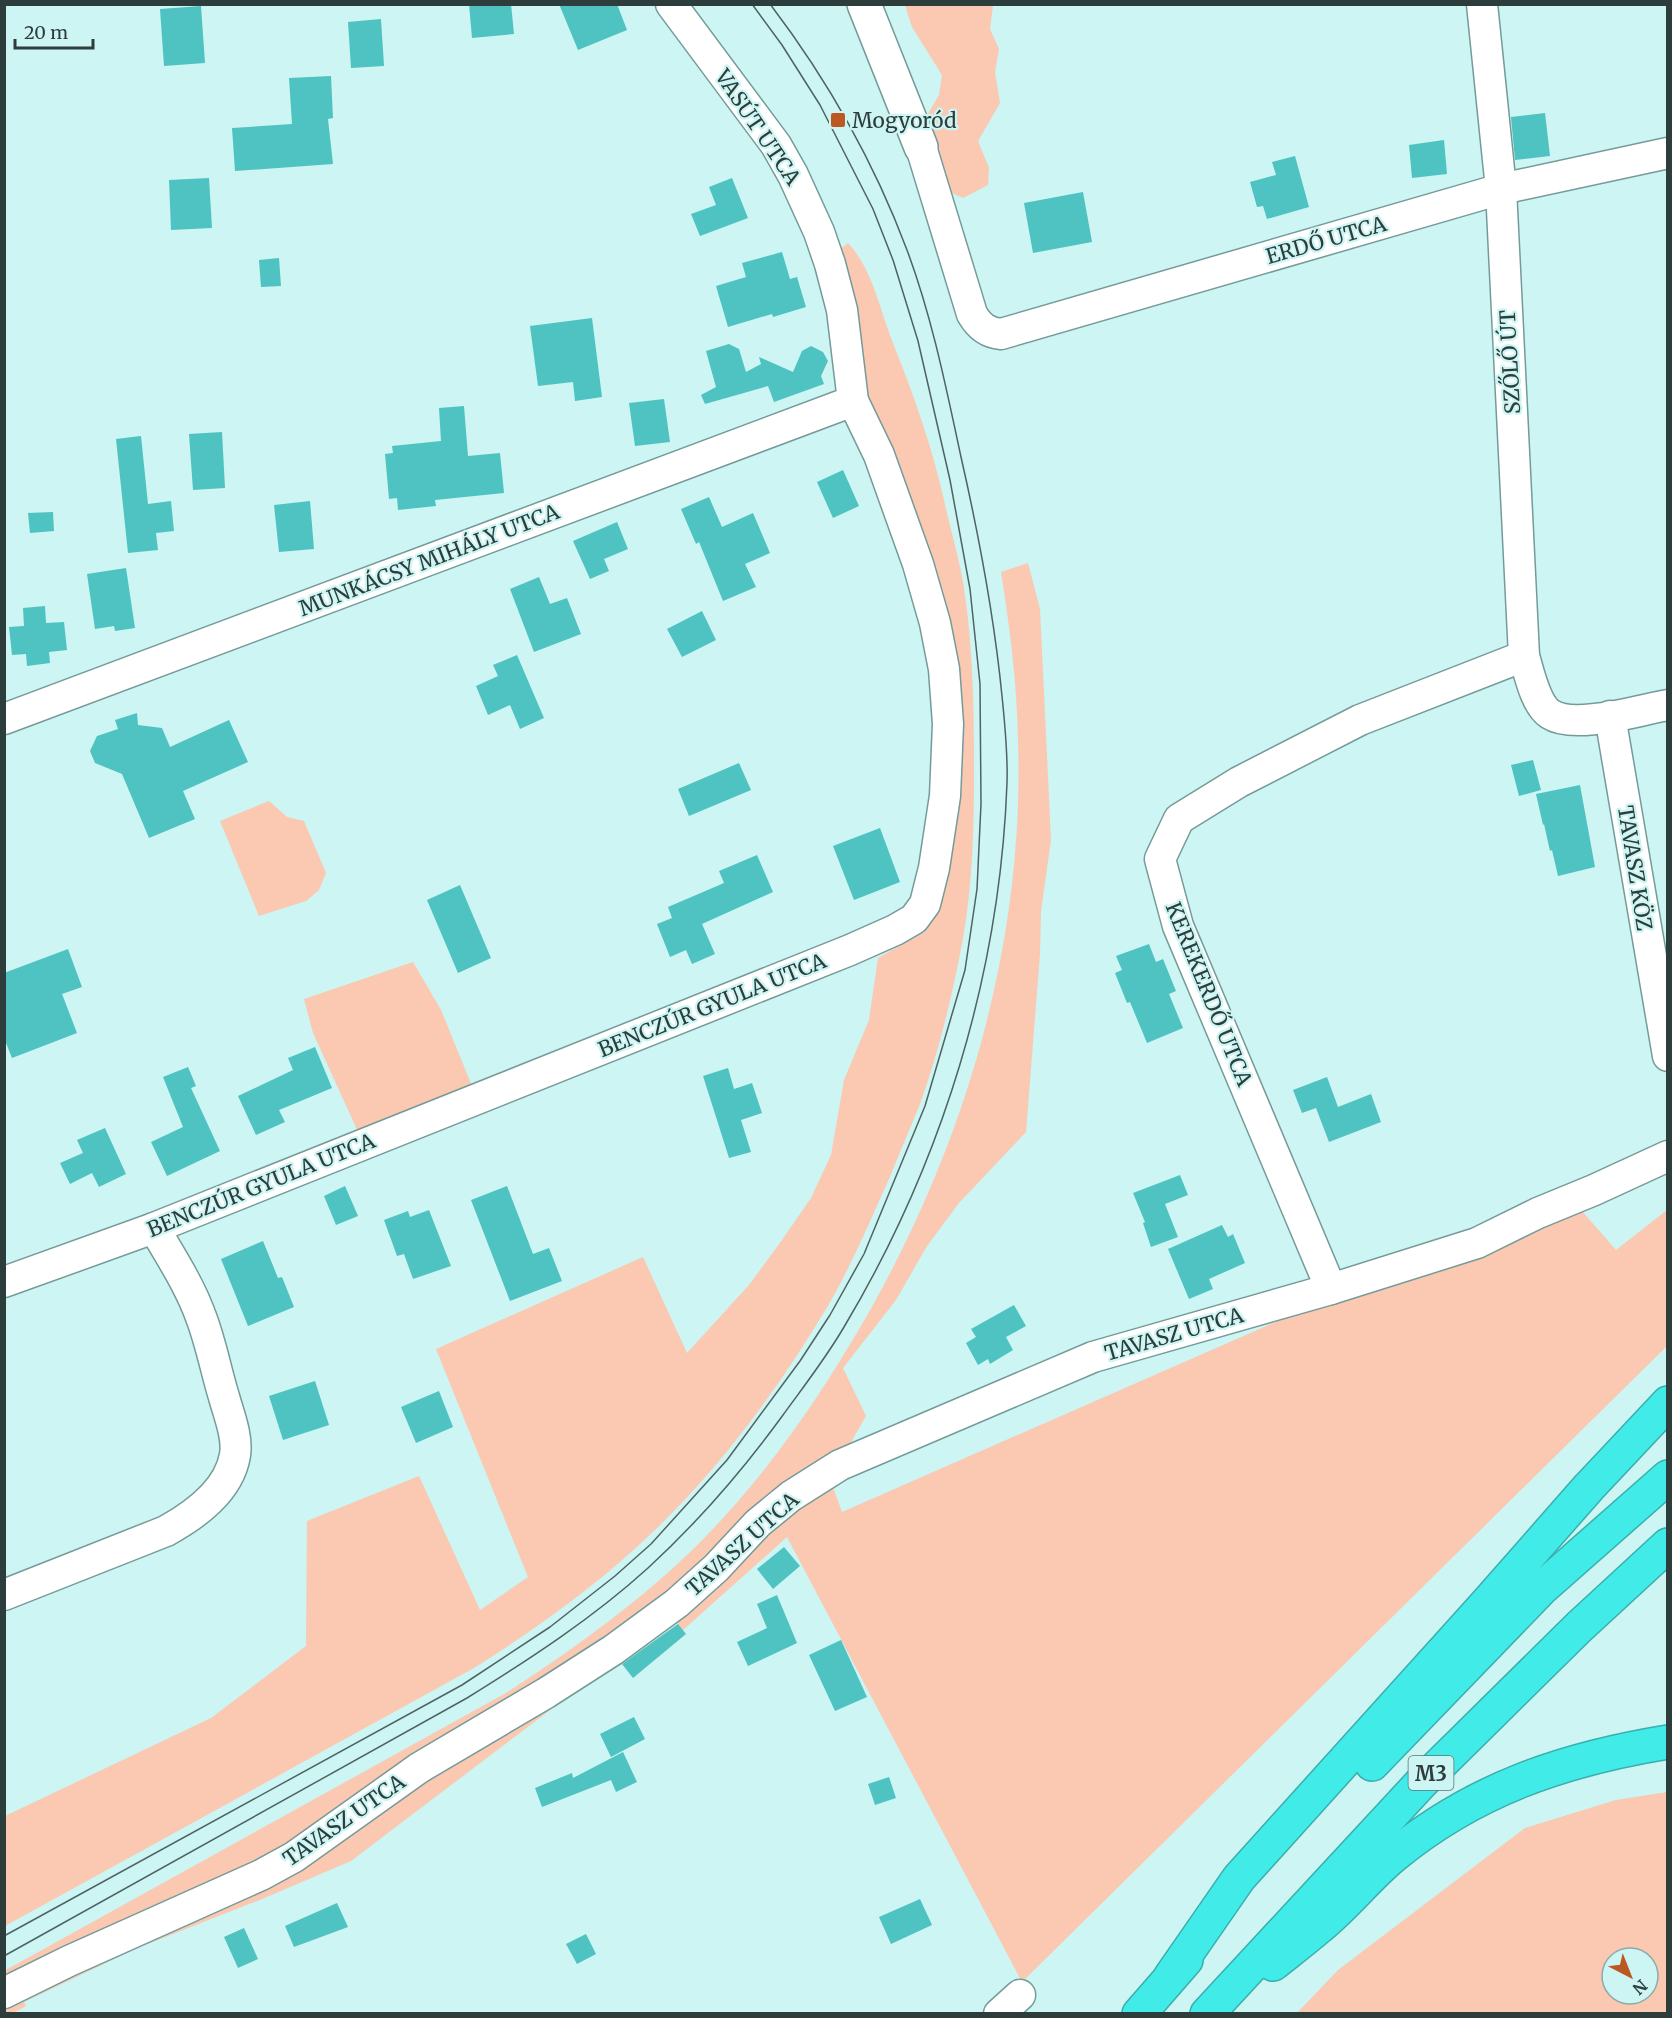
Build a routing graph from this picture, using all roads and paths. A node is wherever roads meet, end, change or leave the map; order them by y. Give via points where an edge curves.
1 (671, 4) edge
2 (864, 4) edge
3 (1482, 4) edge
4 (921, 147) joint
5 (1668, 153) edge
6 (1501, 189) junction
7 (853, 401) junction
8 (1524, 656) junction
9 (1668, 705) edge
10 (1610, 716) junction
11 (4, 719) edge
12 (1668, 1056) edge
13 (1668, 1156) edge
14 (154, 1228) junction
15 (4, 1282) edge
16 (1331, 1289) junction
17 (1668, 1403) edge
18 (1668, 1477) edge
19 (1668, 1545) edge
20 (4, 1595) edge
21 (1668, 1742) edge
22 (1171, 1976) junction
23 (4, 1993) edge
24 (1139, 2013) edge
25 (1208, 2013) edge

1 - 7 street, VASÚT UTCA via 776,145 806,200 842,310
2 - 4 street
3 - 6 street, SZŐLŐ ÚT
4 - 6 street, ERDŐ UTCA via 972,314 988,331 1001,334
5 - 6 street, ERDŐ UTCA
6 - 8 street, SZŐLŐ ÚT
7 - 11 street, MUNKÁCSY MIHÁLY UTCA
7 - 14 street, BENCZÚR GYULA UTCA via 879,455 918,564 944,669 948,724 945,796 931,887 914,919 850,950
8 - 10 street, SZŐLŐ ÚT via 1533,688 1549,714 1587,721
8 - 16 street, KEREKERDŐ UTCA via 1360,720 1239,783 1179,819 1160,859 1178,926
9 - 10 street
10 - 12 street, TAVASZ KÖZ
13 - 16 street, TAVASZ UTCA via 1477,1243
14 - 15 street, BENCZÚR GYULA UTCA
14 - 20 street via 202,1318 233,1431 235,1455 227,1477 214,1496 191,1517 166,1531
16 - 23 street, TAVASZ UTCA via 1093,1357 840,1466 791,1496 677,1603 613,1650 419,1768 294,1857
17 - 22 highway via 1239,1878
18 - 22 highway, M3 via 1542,1588
19 - 25 highway, M3 via 1421,1783
21 - 25 highway via 1572,1762 1496,1792 1441,1821 1391,1858 1320,1927
22 - 24 highway, M3

